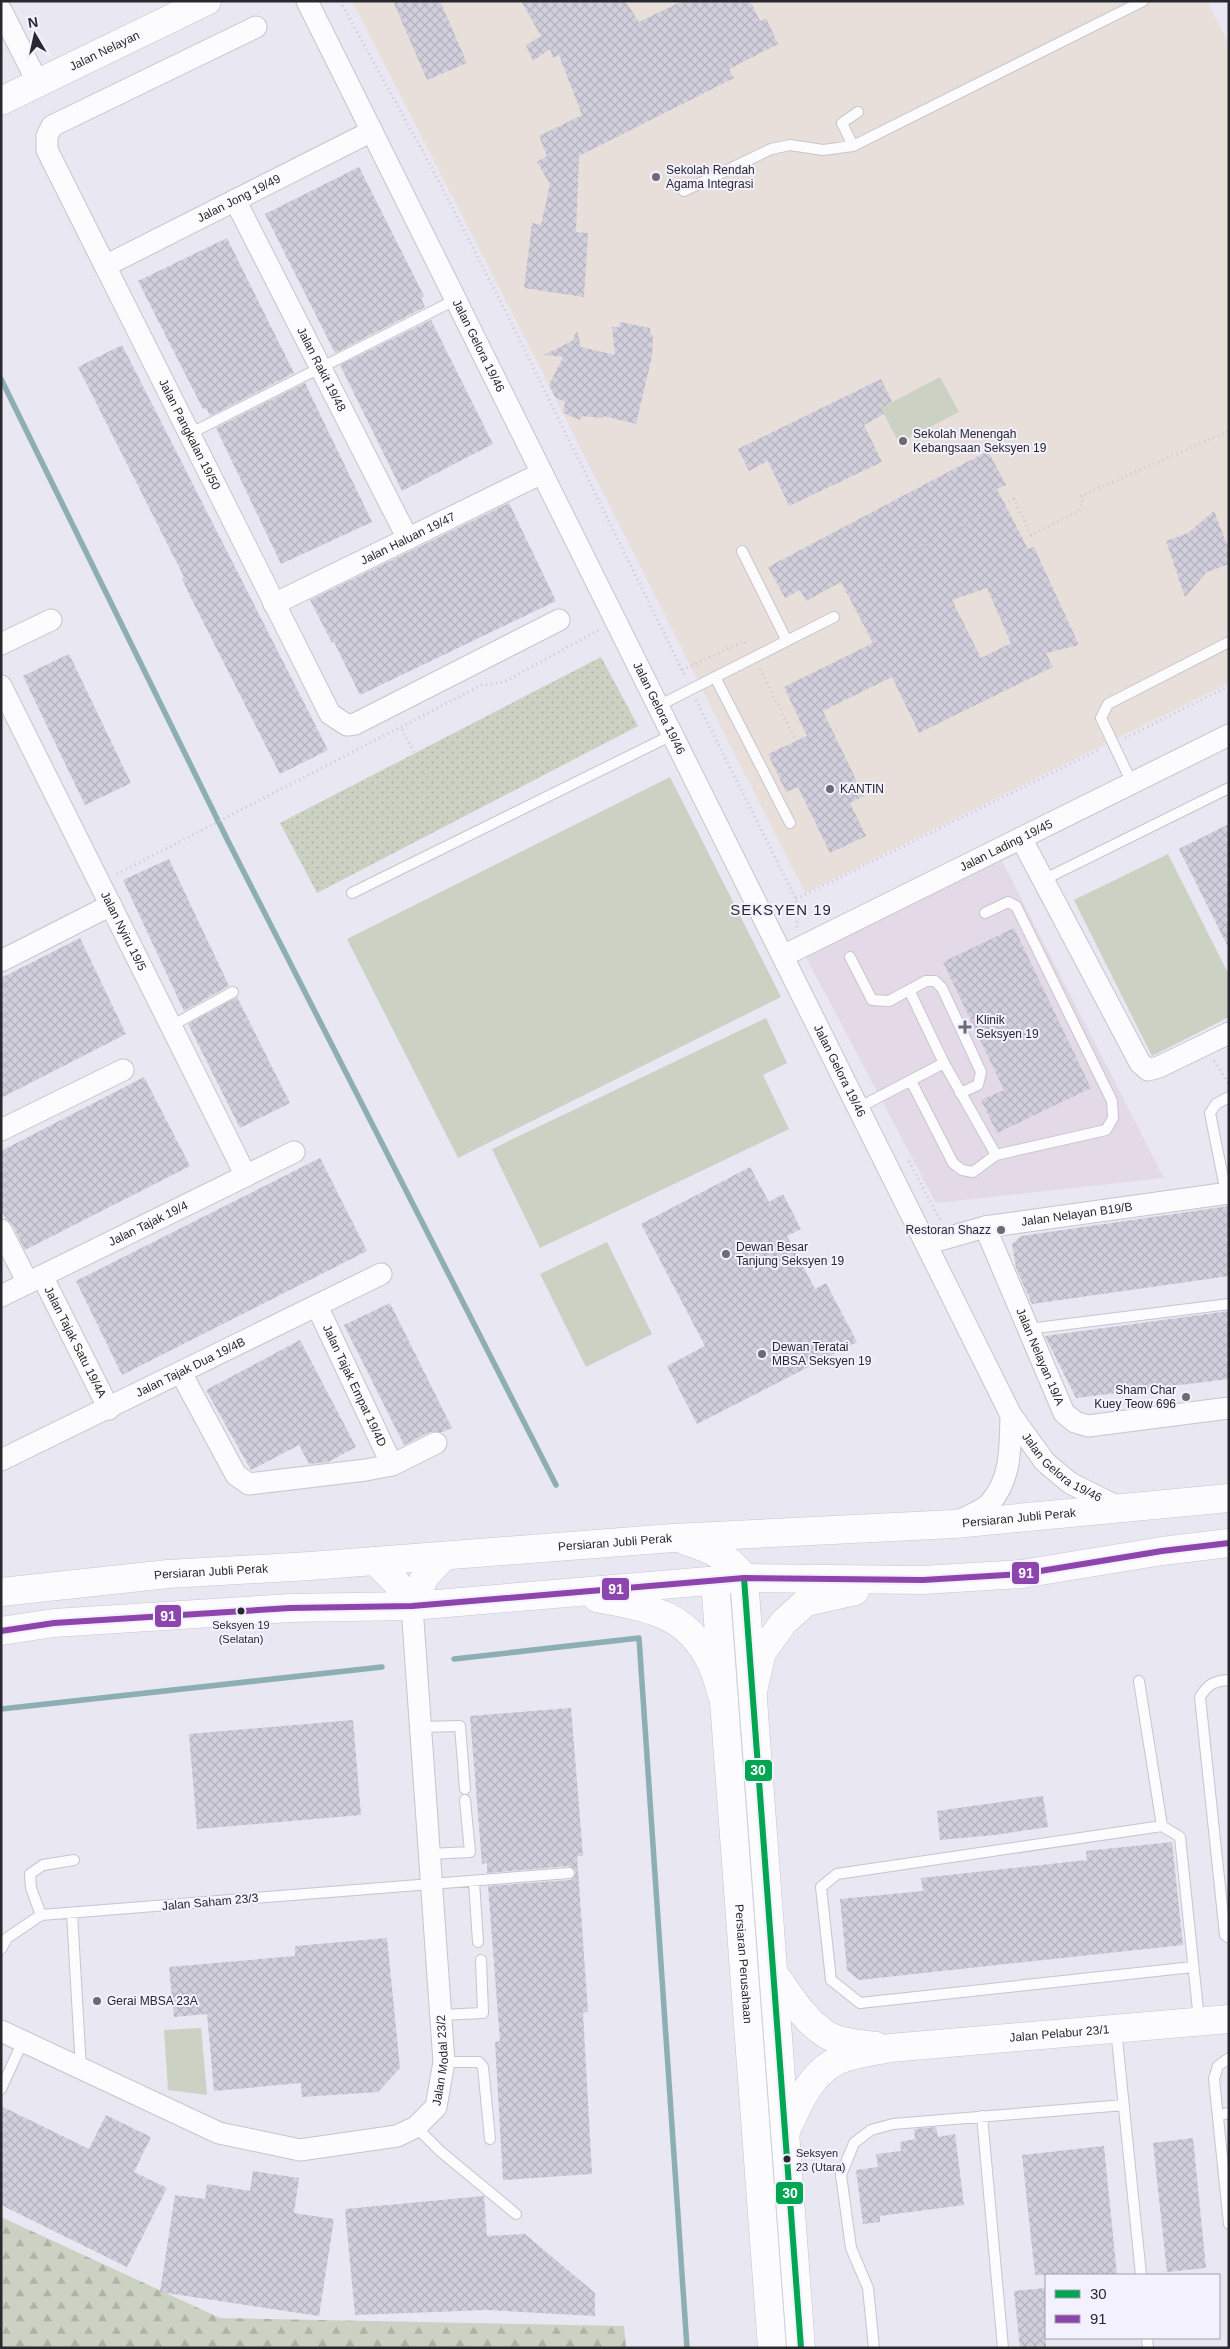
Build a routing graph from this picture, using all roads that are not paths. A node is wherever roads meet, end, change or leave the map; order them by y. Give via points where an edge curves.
1 (207, 1) edge
2 (307, 1) edge
3 (1144, 1) edge
4 (1, 10) edge
5 (256, 27) dead end
6 (38, 83) junction
7 (1, 101) edge
8 (858, 112) dead end
9 (372, 131) junction
10 (853, 146) junction
11 (684, 191) dead end
12 (235, 200) junction
13 (105, 266) junction
14 (456, 300) junction
15 (321, 368) junction
16 (189, 434) junction
17 (542, 473) junction
18 (408, 539) junction
19 (742, 551) dead end
20 (274, 604) junction
21 (834, 617) dead end
22 (51, 620) dead end
23 (559, 620) dead end
24 (787, 641) junction
25 (1229, 642) edge
26 (1, 644) edge
27 (715, 677) junction
28 (1, 686) edge
29 (658, 706) junction
30 (672, 735) junction
31 (1229, 735) edge
32 (1132, 783) junction
33 (1229, 788) edge
34 (790, 823) dead end
35 (1021, 838) junction
36 (1043, 880) junction
37 (352, 893) dead end
38 (111, 905) junction
39 (985, 913) dead end
40 (790, 953) junction
41 (850, 957) dead end
42 (1, 961) edge
43 (909, 990) junction
44 (232, 992) dead end
45 (171, 1026) junction
46 (1229, 1033) edge
47 (944, 1063) junction
48 (123, 1070) dead end
49 (911, 1081) junction
50 (960, 1093) junction
51 (1229, 1098) edge
52 (858, 1108) junction
53 (1, 1130) edge
54 (1229, 1141) edge
55 (1218, 1146) junction
56 (294, 1152) dead end
57 (996, 1155) junction
58 (246, 1176) junction
59 (1227, 1193) edge
60 (984, 1227) junction
61 (1, 1230) edge
62 (926, 1244) junction
63 (381, 1274) dead end
64 (35, 1279) junction
65 (1, 1296) edge
66 (1229, 1304) edge
67 (317, 1306) junction
68 (1028, 1330) junction
69 (181, 1373) junction
70 (1229, 1408) edge
71 (109, 1409) junction
72 (1010, 1415) junction
73 (436, 1443) dead end
74 (1, 1460) edge
75 (392, 1464) junction
76 (1229, 1498) edge
77 (1122, 1509) junction
78 (954, 1524) junction
79 (766, 1532) junction
80 (673, 1538) junction
81 (1229, 1543) edge
82 (444, 1556) junction
83 (375, 1561) junction
84 (729, 1572) junction
85 (924, 1580) junction
86 (1, 1592) edge
87 (565, 1592) junction
88 (412, 1606) junction
89 (1, 1631) edge
90 (1229, 1680) edge
91 (1139, 1681) dead end
92 (752, 1690) junction
93 (724, 1701) junction
94 (420, 1727) junction
95 (465, 1789) dead end
96 (466, 1800) dead end
97 (1162, 1826) junction
98 (429, 1854) junction
99 (74, 1860) dead end
100 (569, 1873) dead end
101 (474, 1881) junction
102 (432, 1884) junction
103 (72, 1913) junction
104 (41, 1916) junction
105 (1229, 1938) edge
106 (478, 1942) dead end
107 (1, 1949) edge
108 (480, 1960) dead end
109 (1193, 1967) junction
110 (774, 1974) junction
111 (441, 2015) junction
112 (1229, 2019) edge
113 (1199, 2021) junction
114 (1116, 2028) junction
115 (1, 2031) edge
116 (23, 2041) junction
117 (890, 2048) junction
118 (1229, 2058) edge
119 (444, 2062) junction
120 (82, 2068) junction
121 (1, 2089) edge
122 (1124, 2105) junction
123 (1229, 2113) edge
124 (1218, 2115) junction
125 (982, 2116) junction
126 (416, 2127) junction
127 (785, 2133) junction
128 (490, 2139) dead end
129 (516, 2214) dead end
130 (1229, 2224) edge
131 (1141, 2274) edge
132 (772, 2348) edge
133 (801, 2348) edge
134 (874, 2348) edge
135 (1003, 2348) edge

1 - 6 main road, Jalan Nelayan
2 - 9 street, Jalan Gelora 19/46
3 - 10 lane
4 - 6 street
5 - 13 street, Jalan Pangkalan 19/50 via 52,126 47,136 47,150
6 - 7 main road, Jalan Nelayan
8 - 10 lane via 842,123
9 - 12 street, Jalan Jong 19/49
9 - 14 street, Jalan Gelora 19/46
10 - 11 lane via 823,150 790,145 771,149
12 - 13 street, Jalan Jong 19/49
12 - 15 street, Jalan Rakit 19/48
13 - 16 street, Jalan Pangkalan 19/50
14 - 15 lane
14 - 17 street, Jalan Gelora 19/46
15 - 16 lane
15 - 18 street, Jalan Rakit 19/48
16 - 20 street, Jalan Pangkalan 19/50
17 - 18 street, Jalan Haluan 19/47
17 - 29 street, Jalan Gelora 19/46
18 - 20 street, Jalan Haluan 19/47
19 - 24 lane
20 - 23 street, Jalan Pangkalan 19/50 via 330,714 346,725 355,724
21 - 24 lane
22 - 26 street
24 - 27 lane
25 - 32 lane via 1108,704 1102,718
27 - 29 lane
27 - 34 lane
28 - 38 street, Jalan Nyiru 19/5
29 - 30 street, Jalan Gelora 19/46
30 - 37 lane
30 - 40 street, Jalan Gelora 19/46
31 - 32 street, Jalan Lading 19/45
32 - 35 street, Jalan Lading 19/45
33 - 36 lane
35 - 36 street
35 - 40 street, Jalan Lading 19/45
36 - 46 street via 1140,1063 1148,1070 1159,1068
38 - 42 street
38 - 45 street, Jalan Nyiru 19/5
39 - 57 lane via 1008,902 1016,906 1112,1101 1113,1118 1106,1130
40 - 52 street, Jalan Gelora 19/46
41 - 43 lane via 872,1000 889,1001
43 - 47 lane
43 - 50 lane via 926,981 935,981 942,988 981,1072 978,1085
44 - 45 lane
45 - 58 street, Jalan Nyiru 19/5
47 - 49 lane
47 - 50 lane
48 - 53 street
49 - 52 lane
49 - 57 lane via 953,1163 962,1170 973,1172
50 - 57 lane
51 - 55 lane via 1216,1104 1210,1113
52 - 62 street, Jalan Gelora 19/46
54 - 55 lane
55 - 59 lane
56 - 58 street, Jalan Tajak 19/4
58 - 64 street, Jalan Tajak 19/4
59 - 60 street, Jalan Nelayan B19/B
60 - 62 street, Jalan Nelayan B19/B
60 - 68 street, Jalan Nelayan 19/A
61 - 64 street, Jalan Tajak Satu 19/4A
62 - 72 street, Jalan Gelora 19/46
63 - 67 street, Jalan Tajak Dua 19/4B
64 - 65 street, Jalan Tajak 19/4
64 - 71 street, Jalan Tajak Satu 19/4A
66 - 68 lane
67 - 69 street, Jalan Tajak Dua 19/4B
67 - 75 street, Jalan Tajak Empat 19/4D
68 - 70 street, Jalan Nelayan 19/A via 1064,1414 1075,1422 1088,1426
69 - 71 street, Jalan Tajak Dua 19/4B
69 - 75 street via 236,1475 249,1484
71 - 74 street, Jalan Tajak Dua 19/4B
72 - 77 street, Jalan Gelora 19/46 via 1045,1462 1070,1483
72 - 78 street, Jalan Gelora 19/46 via 1010,1455 1006,1477 988,1504
73 - 75 street
76 - 77 main road, Persiaran Jubli Perak
77 - 78 main road, Persiaran Jubli Perak
78 - 79 main road, Persiaran Jubli Perak
79 - 80 main road, Persiaran Jubli Perak
79 - 84 main road
80 - 82 main road, Persiaran Jubli Perak
80 - 84 main road via 711,1549
81 - 85 main road via 1022,1574
82 - 83 main road, Persiaran Jubli Perak
82 - 88 main road via 424,1576
83 - 86 main road, Persiaran Jubli Perak via 168,1574
83 - 88 main road via 395,1581
84 - 85 main road
84 - 87 main road
84 - 92 main road
84 - 93 main road, Persiaran Perusahaan
85 - 92 main road via 806,1602 784,1622 762,1652
87 - 88 main road
87 - 93 main road via 641,1607 671,1617 694,1636 709,1658
88 - 89 main road via 290,1608 54,1623
88 - 94 street, Jalan Modal 23/2
90 - 105 lane via 1214,1681 1200,1697 1225,1935
91 - 97 lane
92 - 110 main road
93 - 132 main road, Persiaran Perusahaan
94 - 95 lane via 460,1726
94 - 98 street, Jalan Modal 23/2
96 - 98 lane via 470,1852
97 - 109 lane via 1180,1837
97 - 109 lane via 837,1874 821,1887 831,1980 860,2003
98 - 102 street, Jalan Modal 23/2
99 - 104 lane via 43,1866 30,1874 30,1888
100 - 101 lane, Jalan Saham 23/3
101 - 102 lane, Jalan Saham 23/3
101 - 106 lane
102 - 103 lane, Jalan Saham 23/3
102 - 111 street, Jalan Modal 23/2
103 - 104 lane, Jalan Saham 23/3
103 - 120 lane
104 - 107 lane, Jalan Saham 23/3 via 7,1938
108 - 111 lane via 483,2013
109 - 113 lane
110 - 117 main road, Jalan Pelabur 23/1 via 805,2016 827,2035 849,2043
110 - 127 main road
111 - 119 street, Jalan Modal 23/2
112 - 113 main road, Jalan Pelabur 23/1
113 - 114 main road, Jalan Pelabur 23/1
114 - 117 main road, Jalan Pelabur 23/1
114 - 122 lane
115 - 116 street, Jalan Modal 23/2
116 - 120 street, Jalan Modal 23/2
116 - 121 lane
117 - 127 main road, Jalan Pelabur 23/1 via 842,2058 821,2072 802,2096
118 - 124 lane via 1218,2066 1214,2079
119 - 126 street, Jalan Modal 23/2 via 436,2107
119 - 128 lane via 470,2060 479,2062 483,2067
120 - 126 street, Jalan Modal 23/2 via 219,2133 300,2150 396,2136
122 - 125 lane
122 - 131 lane
123 - 124 lane
124 - 130 lane
125 - 134 lane via 893,2124 871,2130 854,2143 841,2175 852,2248 868,2288
125 - 135 lane
126 - 129 lane
127 - 133 main road

